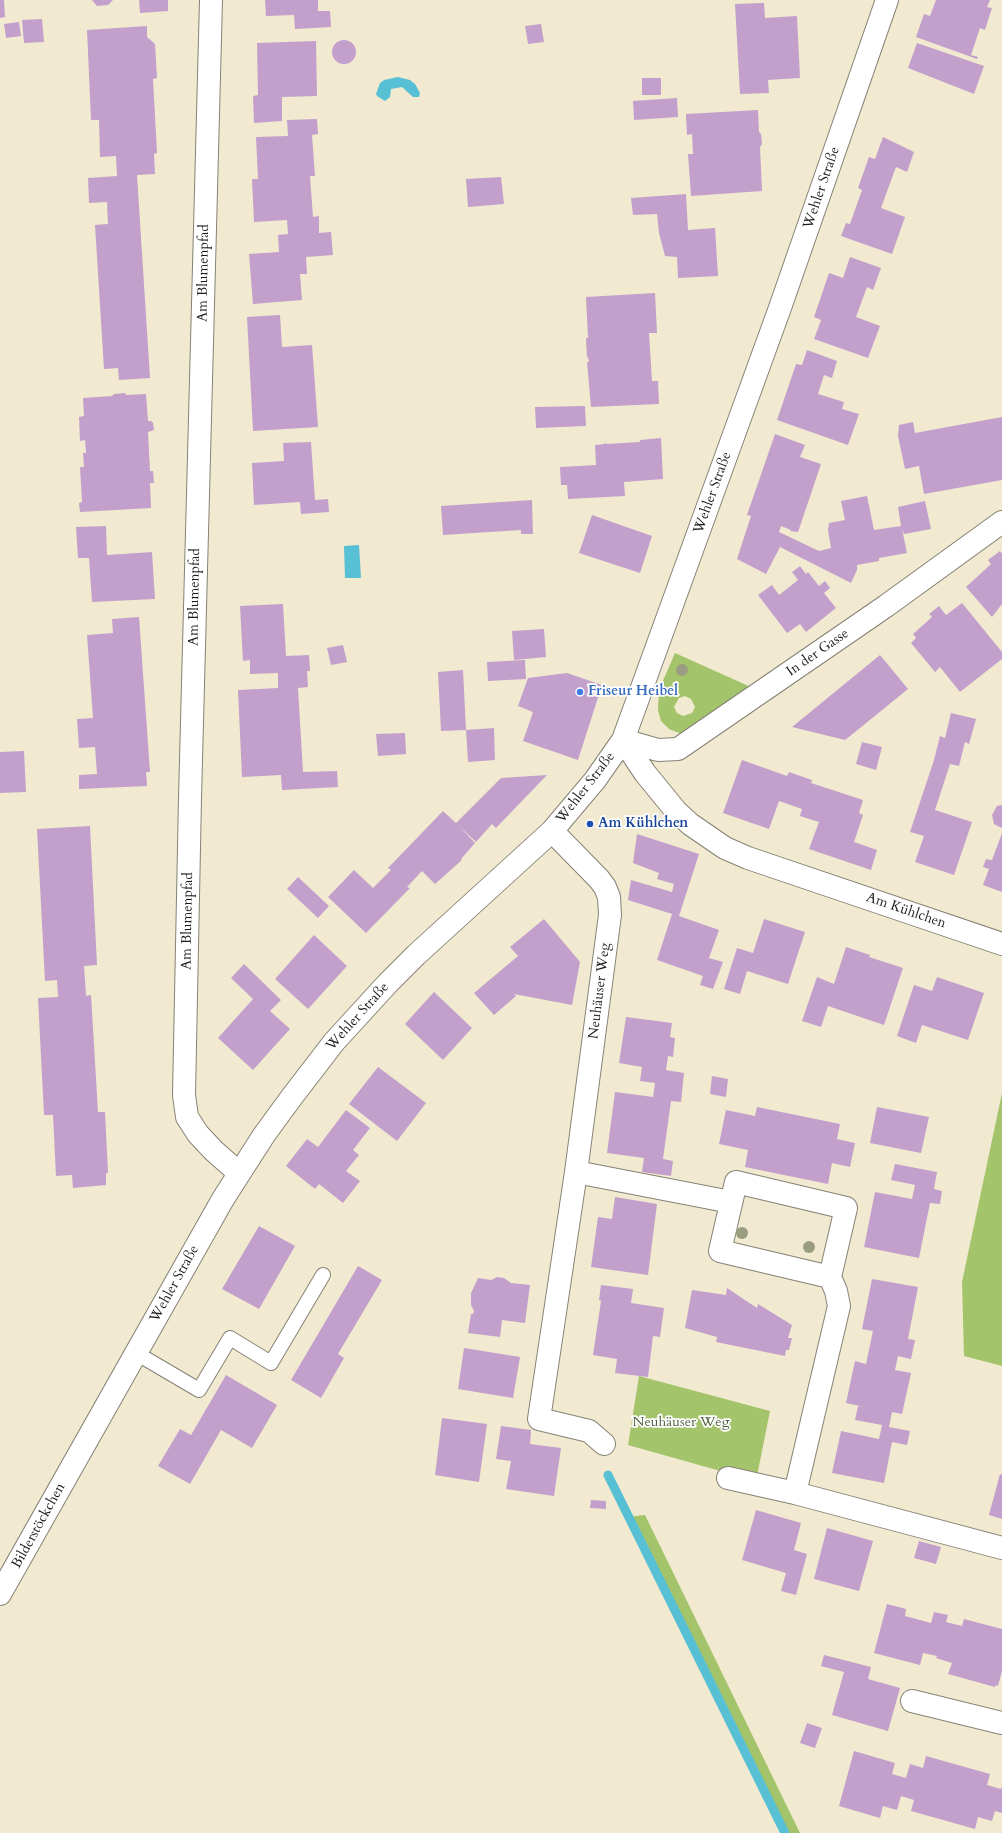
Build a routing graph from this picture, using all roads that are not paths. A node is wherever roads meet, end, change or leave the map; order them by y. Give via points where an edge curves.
1 (211, 0) edge
2 (887, 0) edge
3 (1002, 522) edge
4 (623, 740) junction
5 (552, 831) junction
6 (1002, 944) edge
7 (576, 1172) junction
8 (239, 1173) junction
9 (731, 1202) junction
10 (323, 1275) dead end
11 (830, 1277) junction
12 (136, 1353) junction
13 (604, 1444) dead end
14 (77, 1457) joint
15 (728, 1478) dead end
16 (794, 1493) junction
17 (1002, 1548) edge
18 (0, 1594) edge
19 (912, 1701) dead end
20 (1002, 1724) edge

1 - 8 street, Am Blumenpfad via 184,1095 188,1116 198,1134
2 - 4 street, Wehler Straße via 781,305
3 - 4 street, In der Gasse via 886,606 678,749 658,750
4 - 5 street, Wehler Straße via 595,780
4 - 6 street, Am Kühlchen via 645,773 676,811 695,828 725,848
5 - 7 street, Neuhäuser Weg via 600,879 610,906
5 - 8 street, Wehler Straße via 416,955 359,1014 291,1098
7 - 9 street
7 - 13 street, Neuhäuser Weg via 539,1419 589,1431
8 - 12 street, Wehler Straße
9 - 11 street via 720,1251
9 - 11 street via 736,1182 846,1208
10 - 12 lane via 272,1363 230,1338 199,1390
11 - 16 street via 839,1306
12 - 14 street, Wehler Straße
14 - 18 street, Bilderstöckchen
15 - 16 street
16 - 17 street
19 - 20 street

